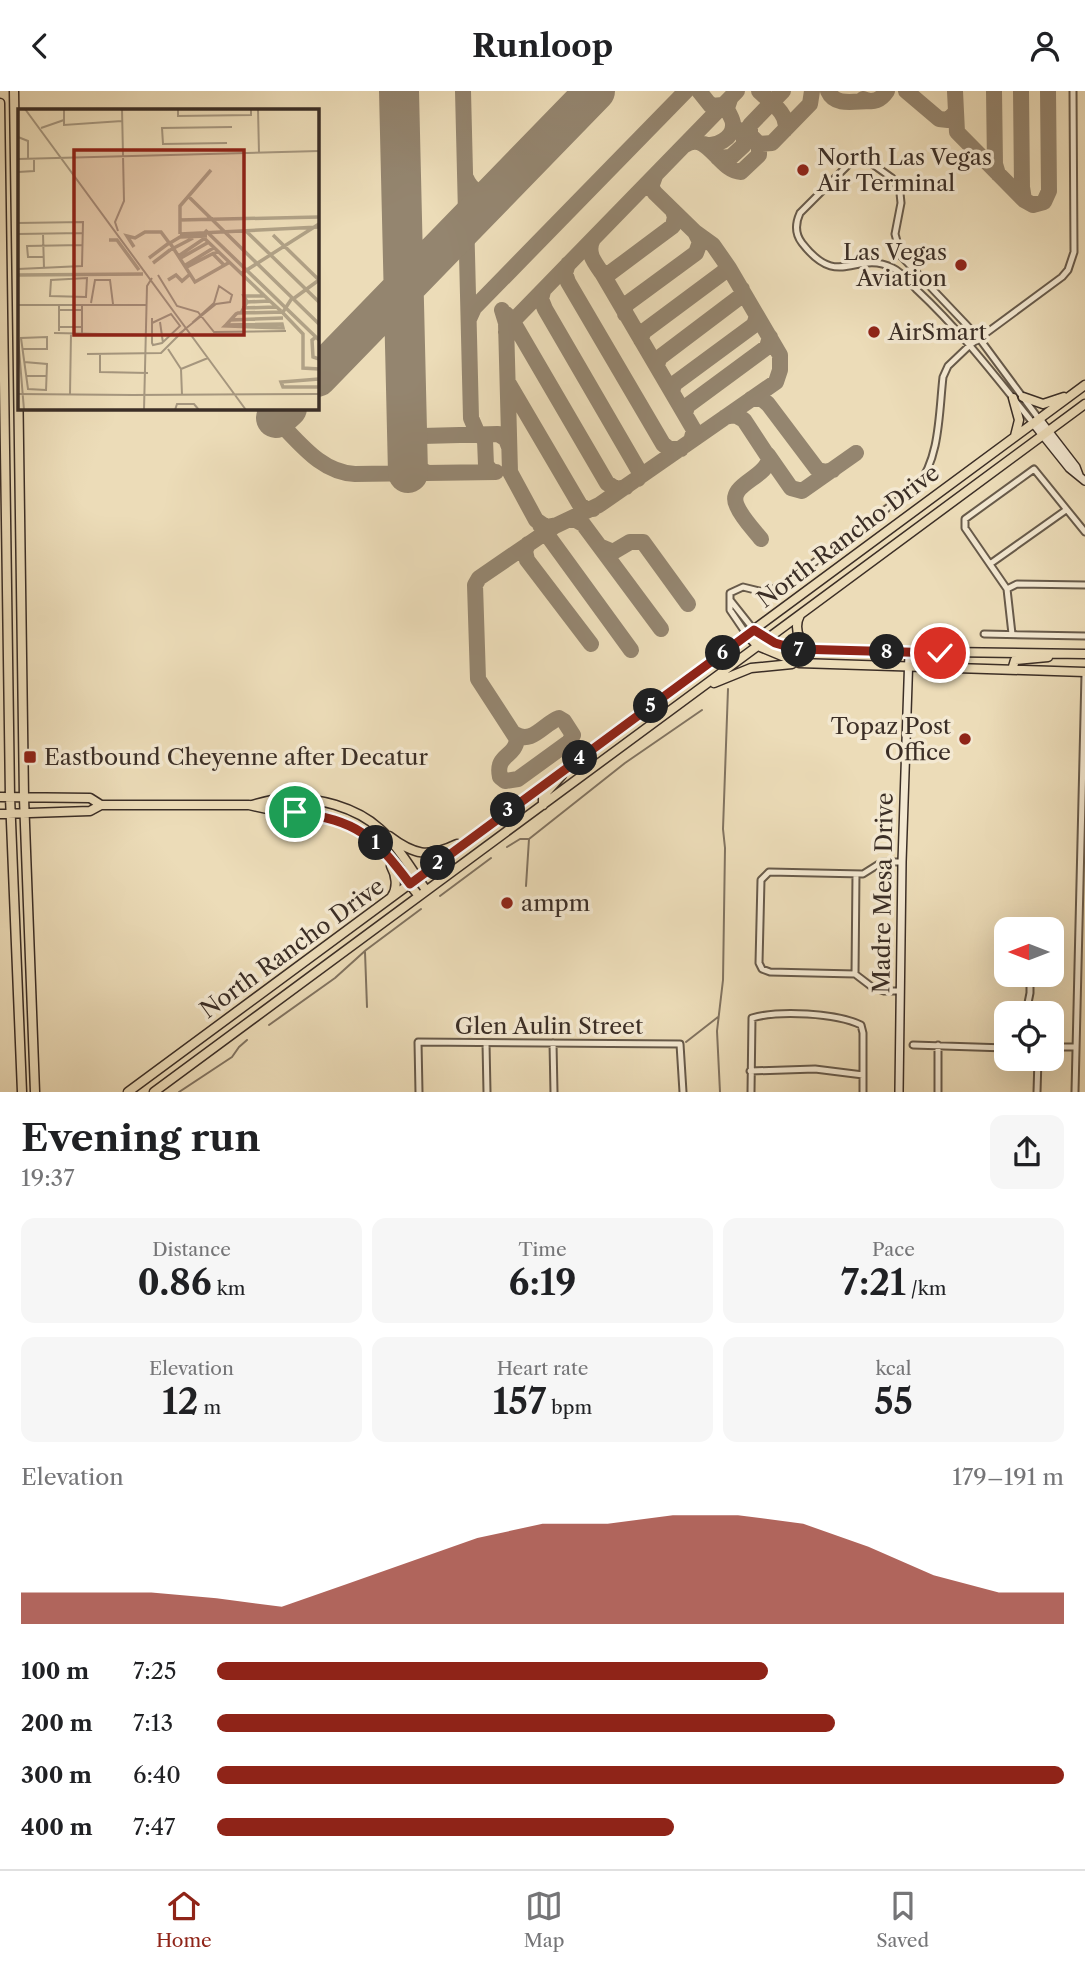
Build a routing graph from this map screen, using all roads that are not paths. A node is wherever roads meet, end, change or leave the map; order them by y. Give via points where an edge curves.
1 (14, 91) edge
2 (1073, 91) edge
3 (0, 103) edge
4 (1, 239) edge
5 (16, 239) junction
6 (979, 338) junction
7 (970, 345) junction
8 (1085, 385) edge
9 (1070, 395) junction
10 (1, 397) edge
11 (18, 397) edge
12 (1023, 397) junction
13 (1013, 398) junction
14 (1085, 404) edge
15 (18, 409) edge
16 (1036, 421) junction
17 (1046, 434) junction
18 (1015, 436) junction
19 (1082, 478) edge
20 (1066, 510) junction
21 (1085, 532) edge
22 (990, 564) junction
23 (1085, 585) edge
24 (1007, 589) junction
25 (800, 615) junction
26 (750, 632) junction
27 (984, 634) dead end
28 (1012, 634) junction
29 (1085, 636) edge
30 (766, 639) junction
31 (758, 646) junction
32 (807, 650) junction
33 (909, 653) junction
34 (1062, 654) junction
35 (1085, 654) edge
36 (800, 663) junction
37 (908, 666) junction
38 (1012, 670) junction
39 (1085, 673) edge
40 (702, 688) junction
41 (571, 765) junction
42 (0, 797) edge
43 (10, 797) junction
44 (24, 798) junction
45 (101, 805) junction
46 (249, 805) junction
47 (544, 805) junction
48 (24, 811) junction
49 (0, 814) edge
50 (11, 814) junction
51 (381, 830) junction
52 (472, 836) junction
53 (391, 859) junction
54 (902, 862) junction
55 (856, 874) junction
56 (414, 881) junction
57 (422, 893) junction
58 (387, 902) junction
59 (855, 974) junction
60 (900, 991) junction
61 (242, 1009) junction
62 (251, 1020) junction
63 (486, 1043) junction
64 (554, 1043) junction
65 (913, 1045) dead end
66 (938, 1045) junction
67 (994, 1047) edge
68 (1064, 1047) edge
69 (1076, 1047) junction
70 (750, 1071) junction
71 (1038, 1071) edge
72 (863, 1075) junction
73 (22, 1092) edge
74 (35, 1092) edge
75 (128, 1092) edge
76 (154, 1092) edge
77 (419, 1092) edge
78 (487, 1092) edge
79 (554, 1092) edge
80 (683, 1092) edge
81 (751, 1092) edge
82 (863, 1092) edge
83 (899, 1092) edge
84 (938, 1092) edge
85 (1037, 1092) edge
86 (1075, 1092) edge

1 - 5 main road
2 - 6 street via 1074,252 1068,270
3 - 4 main road
4 - 5 main road
4 - 10 main road
5 - 11 main road
6 - 7 street
6 - 7 street via 901,256 895,233 900,193 892,178 871,163 849,164 800,213 796,224 799,240 825,265 835,268 874,263 895,268
6 - 12 street
7 - 13 street
7 - 26 street via 943,377 926,475 784,585 763,592 743,587 730,593 730,610
8 - 9 main road, North Rancho Drive
9 - 12 main road via 1043,404
9 - 16 main road, North Rancho Drive
10 - 11 street
10 - 43 main road
12 - 16 street
13 - 16 street
13 - 18 main road via 1019,420
14 - 17 main road, North Rancho Drive
15 - 44 main road
16 - 17 street
16 - 18 main road, North Rancho Drive
17 - 19 street via 1069,468
17 - 25 main road, North Rancho Drive
18 - 26 main road, North Rancho Drive
20 - 21 street
20 - 22 street
20 - 22 street via 1034,469 969,514 965,528
22 - 24 street
23 - 24 street via 1017,584
24 - 28 street
25 - 30 main road, North Rancho Drive
25 - 32 main road via 797,634
26 - 30 main road
26 - 31 main road
26 - 41 main road, North Rancho Drive
27 - 28 street
28 - 29 street
30 - 31 main road, North Rancho Drive
30 - 32 main road
31 - 36 main road
31 - 40 main road, North Rancho Drive
32 - 33 main road
33 - 34 main road
33 - 37 street, Madre Mesa Drive
34 - 35 main road
34 - 38 main road via 1015,660
36 - 37 main road
36 - 40 main road via 751,668
37 - 38 main road
37 - 54 street, Madre Mesa Drive
38 - 39 main road
39 - 69 street
40 - 47 main road, North Rancho Drive
41 - 47 main road via 545,794
41 - 52 main road, North Rancho Drive
42 - 43 main road
43 - 44 main road
43 - 50 main road
44 - 45 main road via 90,798
44 - 48 main road
45 - 46 main road
45 - 48 main road via 90,811
46 - 51 main road via 281,798 313,800 351,811
46 - 53 main road via 345,823
47 - 57 main road, North Rancho Drive
48 - 50 main road
48 - 74 main road
49 - 50 main road
50 - 73 main road
51 - 52 main road via 422,853 454,846
51 - 56 main road
52 - 56 main road, North Rancho Drive
53 - 56 main road
53 - 58 main road via 395,888
54 - 55 street via 882,862
54 - 60 street, Madre Mesa Drive
55 - 59 street
55 - 59 street via 764,875 759,963 770,972
56 - 57 main road
56 - 58 main road, North Rancho Drive
57 - 62 main road, North Rancho Drive
58 - 61 main road, North Rancho Drive
59 - 60 street via 884,991
60 - 83 street, Madre Mesa Drive
61 - 62 main road
61 - 75 main road, North Rancho Drive
62 - 76 main road, North Rancho Drive
63 - 64 street, Glen Aulin Street
63 - 77 street, Glen Aulin Street via 418,1042
63 - 78 street
64 - 79 street
64 - 80 street, Glen Aulin Street via 680,1044
65 - 66 street
66 - 67 street
66 - 84 street
68 - 69 street
69 - 86 street
70 - 72 street via 815,1069
70 - 72 street via 752,1018 817,1014 861,1025
70 - 81 street
71 - 85 street
72 - 82 street

